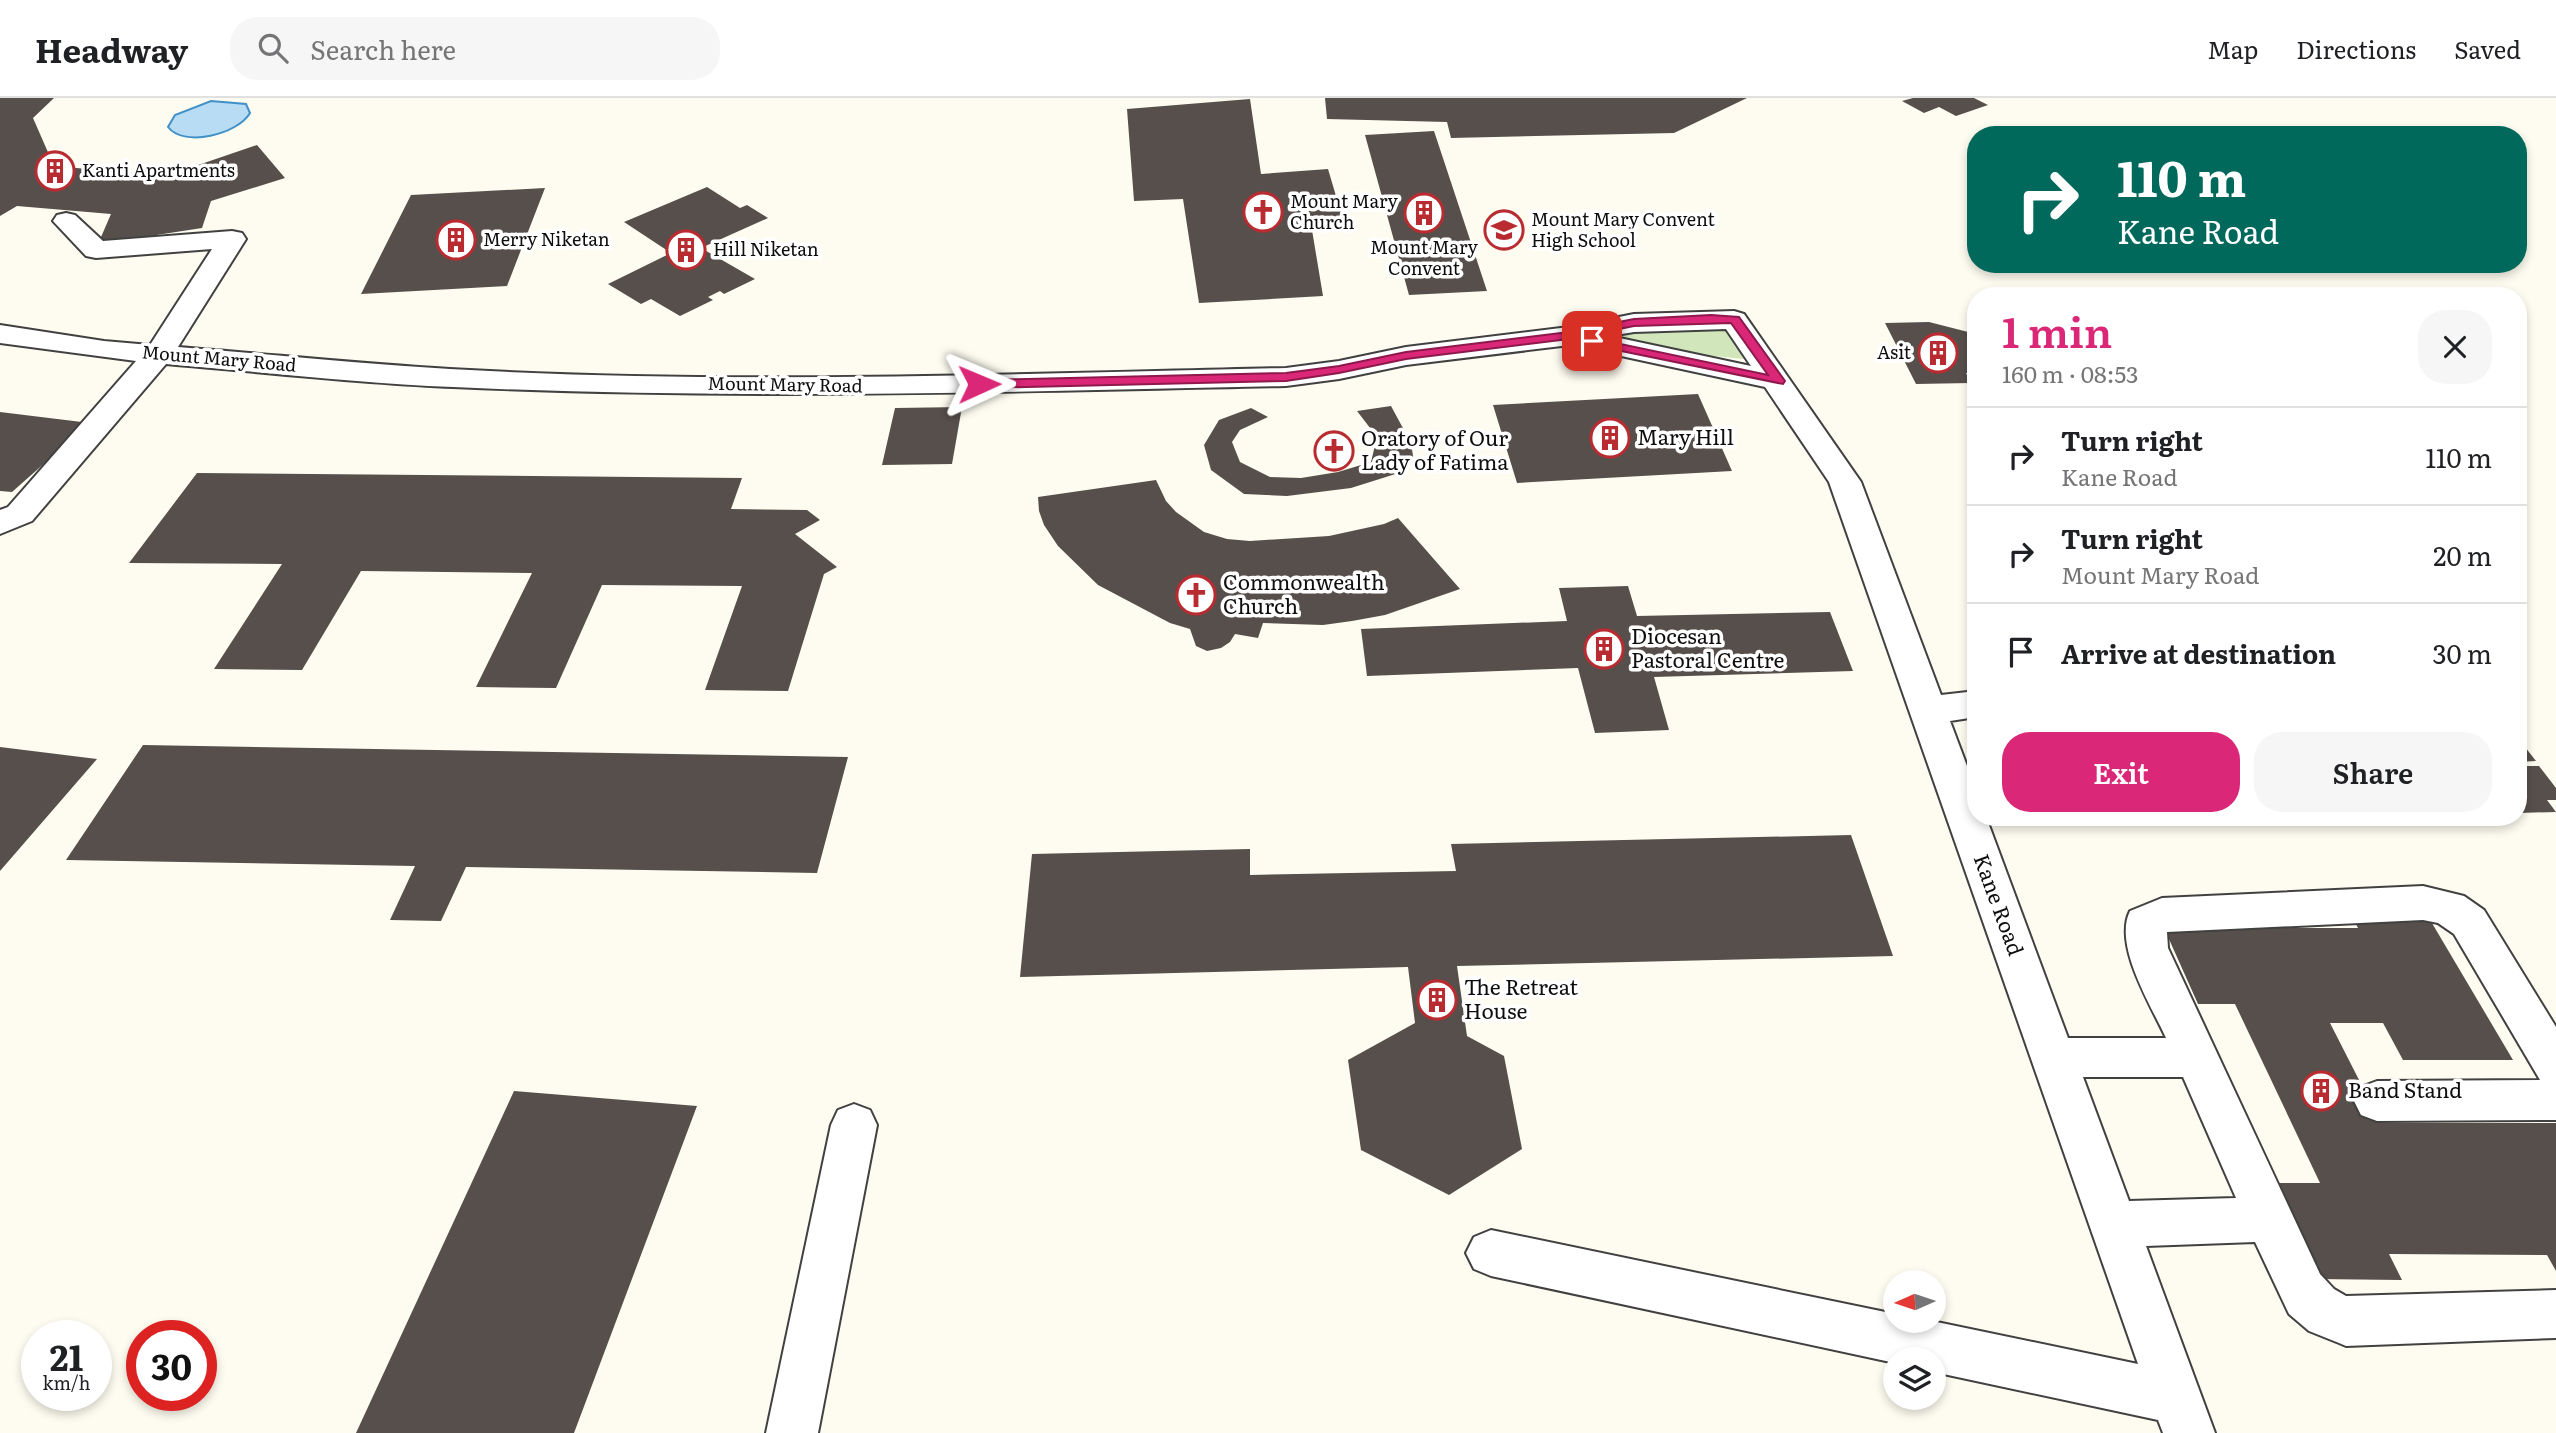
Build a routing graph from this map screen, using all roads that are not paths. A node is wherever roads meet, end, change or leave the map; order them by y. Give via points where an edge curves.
1 (66, 221) dead end
2 (1734, 320) joint
3 (0, 334) edge
4 (1569, 336) junction
5 (159, 354) junction
6 (1778, 381) junction
7 (0, 523) edge
8 (1967, 705) edge
9 (1928, 710) junction
10 (1967, 818) edge
11 (1970, 826) edge
12 (2053, 1057) junction
13 (2198, 1058) junction
14 (2556, 1066) edge
15 (2556, 1100) edge
16 (2377, 1101) dead end
17 (855, 1125) dead end
18 (2270, 1219) junction
19 (2113, 1224) junction
20 (1491, 1253) dead end
21 (2556, 1314) edge
22 (2183, 1415) edge
23 (792, 1433) edge

1 - 5 street via 96,250 232,239
2 - 4 street, Mount Mary Road via 1634,323
2 - 6 street, Kane Road
3 - 5 street, Mount Mary Road
4 - 5 street, Mount Mary Road via 1406,356 1286,377 875,386 451,377
4 - 6 street, Mount Mary Road
5 - 7 street via 20,514
6 - 9 street, Kane Road via 1845,482
8 - 9 street
9 - 10 street, Kane Road
11 - 12 street, Kane Road
12 - 13 street
12 - 19 street, Kane Road
13 - 14 street via 2147,948 2145,923 2162,915 2423,903 2449,908 2469,922
13 - 18 street
15 - 16 street
17 - 23 street
18 - 19 street
18 - 21 street via 2302,1291 2313,1306 2333,1318
19 - 22 street, Kane Road
20 - 22 street

